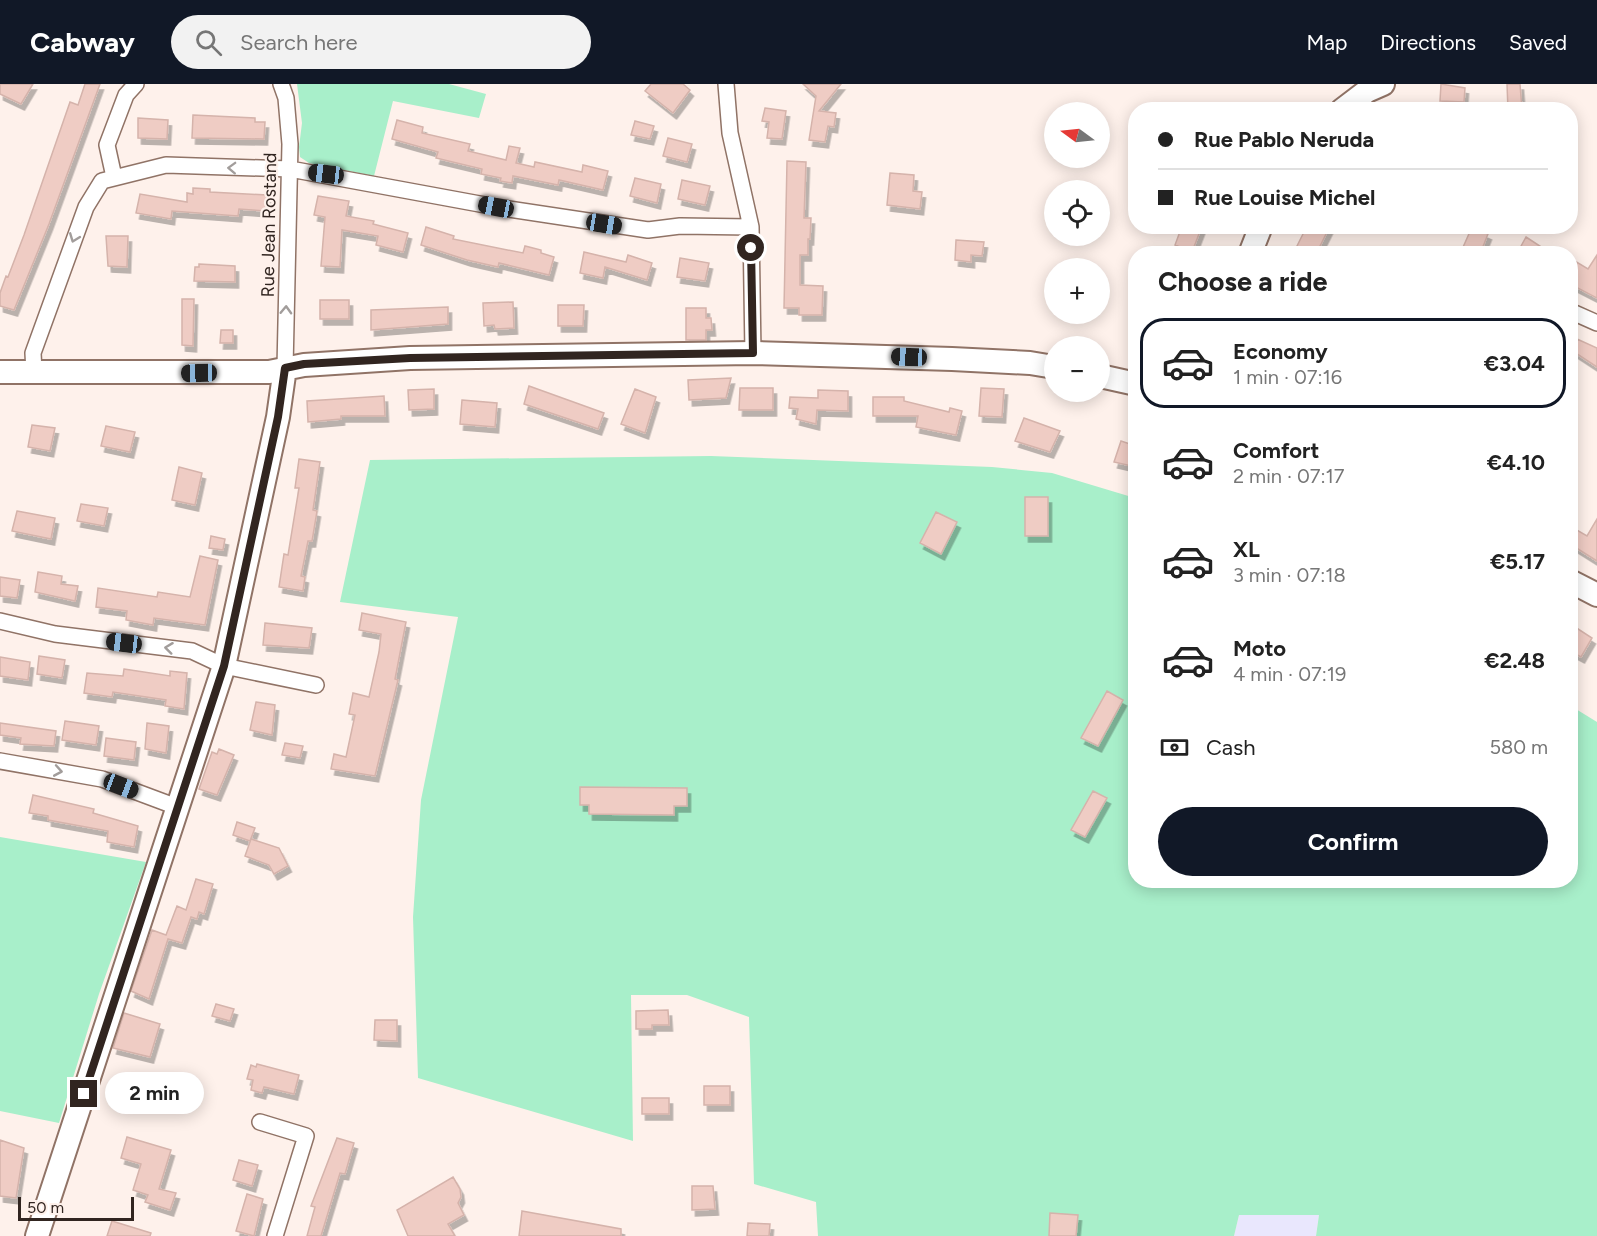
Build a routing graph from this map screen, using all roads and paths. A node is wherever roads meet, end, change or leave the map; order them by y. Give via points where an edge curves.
1 (136, 84) edge
2 (281, 84) edge
3 (726, 84) edge
4 (1371, 86) edge
5 (1352, 102) edge
6 (290, 170) junction
7 (114, 177) junction
8 (751, 227) junction
9 (1578, 315) edge
10 (1597, 323) edge
11 (753, 353) junction
12 (1044, 366) edge
13 (285, 368) junction
14 (0, 372) edge
15 (34, 372) junction
16 (1110, 378) edge
17 (1128, 382) edge
18 (1578, 585) edge
19 (1597, 595) edge
20 (0, 621) edge
21 (224, 666) junction
22 (316, 685) dead end
23 (0, 761) edge
24 (177, 807) junction
25 (260, 1122) dead end
26 (37, 1236) edge
27 (274, 1236) edge

1 - 7 street via 126,95 107,145
2 - 6 street, Rue Jean Rostand via 286,98
3 - 8 street via 730,133
4 - 5 street
6 -> 7 street via 166,165
6 - 8 street via 648,230 680,226
13 -> 6 street, Rue Jean Rostand
7 -> 15 street via 102,181 86,207 33,353
8 - 11 street
9 - 10 street
11 - 12 street
11 - 13 street via 410,358
13 - 15 street via 269,372
13 - 21 street
14 - 15 street
16 - 17 street
18 - 19 street
21 -> 20 street via 192,651 55,634
21 - 22 street
21 - 24 street
23 -> 24 street via 102,779
24 - 26 street
25 - 27 street via 306,1136

